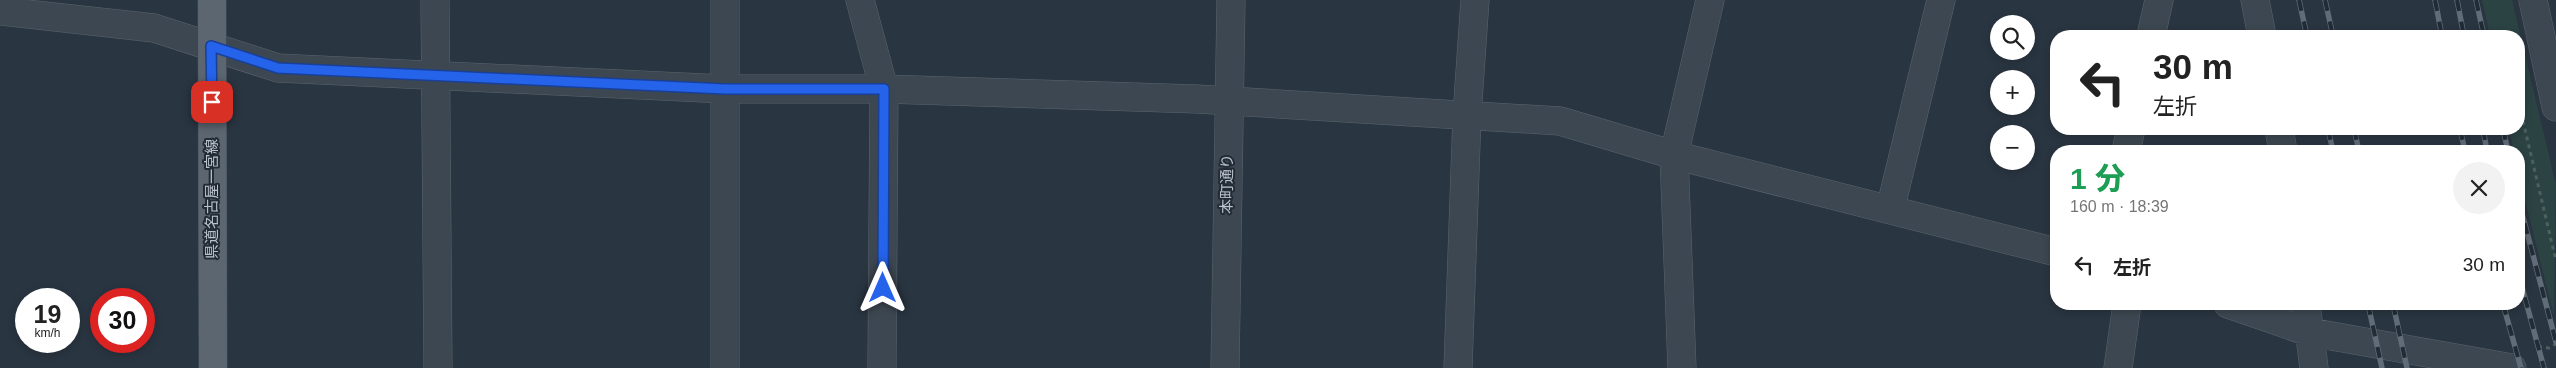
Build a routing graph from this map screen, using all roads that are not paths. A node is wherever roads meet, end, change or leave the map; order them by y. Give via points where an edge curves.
1 (212, 0) edge
2 (435, 0) edge
3 (724, 0) edge
4 (860, 0) edge
5 (1231, 0) edge
6 (1475, 0) edge
7 (1710, 0) edge
8 (1941, 0) edge
9 (2159, 0) edge
10 (2256, 0) edge
11 (2533, 0) edge
12 (0, 11) edge
13 (2152, 30) edge
14 (2261, 30) edge
15 (211, 46) junction
16 (435, 75) junction
17 (725, 89) junction
18 (884, 89) junction
19 (1228, 101) junction
20 (2556, 107) edge
21 (1466, 115) junction
22 (1674, 155) junction
23 (1890, 210) junction
24 (2050, 250) edge
25 (2126, 310) edge
26 (2245, 310) edge
27 (2307, 310) edge
28 (2309, 332) junction
29 (213, 368) edge
30 (438, 368) edge
31 (725, 368) edge
32 (882, 368) edge
33 (1224, 368) edge
34 (1458, 368) edge
35 (1682, 368) edge
36 (2118, 368) edge
37 (2314, 368) edge
38 (2512, 368) edge

1 - 15 main road, 県道名古屋一宮線
2 - 16 street
3 - 17 street
4 - 18 street
5 - 19 street, 本町通り
6 - 21 street
7 - 22 street
8 - 23 street
9 - 13 street
10 - 14 street
11 - 20 street
12 - 15 street via 154,28
15 - 16 street via 278,68
15 - 29 main road, 県道名古屋一宮線
16 - 17 street
16 - 30 street
17 - 18 street
17 - 31 street
18 - 19 street
18 - 32 street
19 - 21 street
19 - 33 street, 本町通り
21 - 22 street via 1560,121
21 - 34 street
22 - 23 street
22 - 35 street
23 - 24 street
25 - 36 street
26 - 28 street
27 - 28 street
28 - 37 street
28 - 38 street

